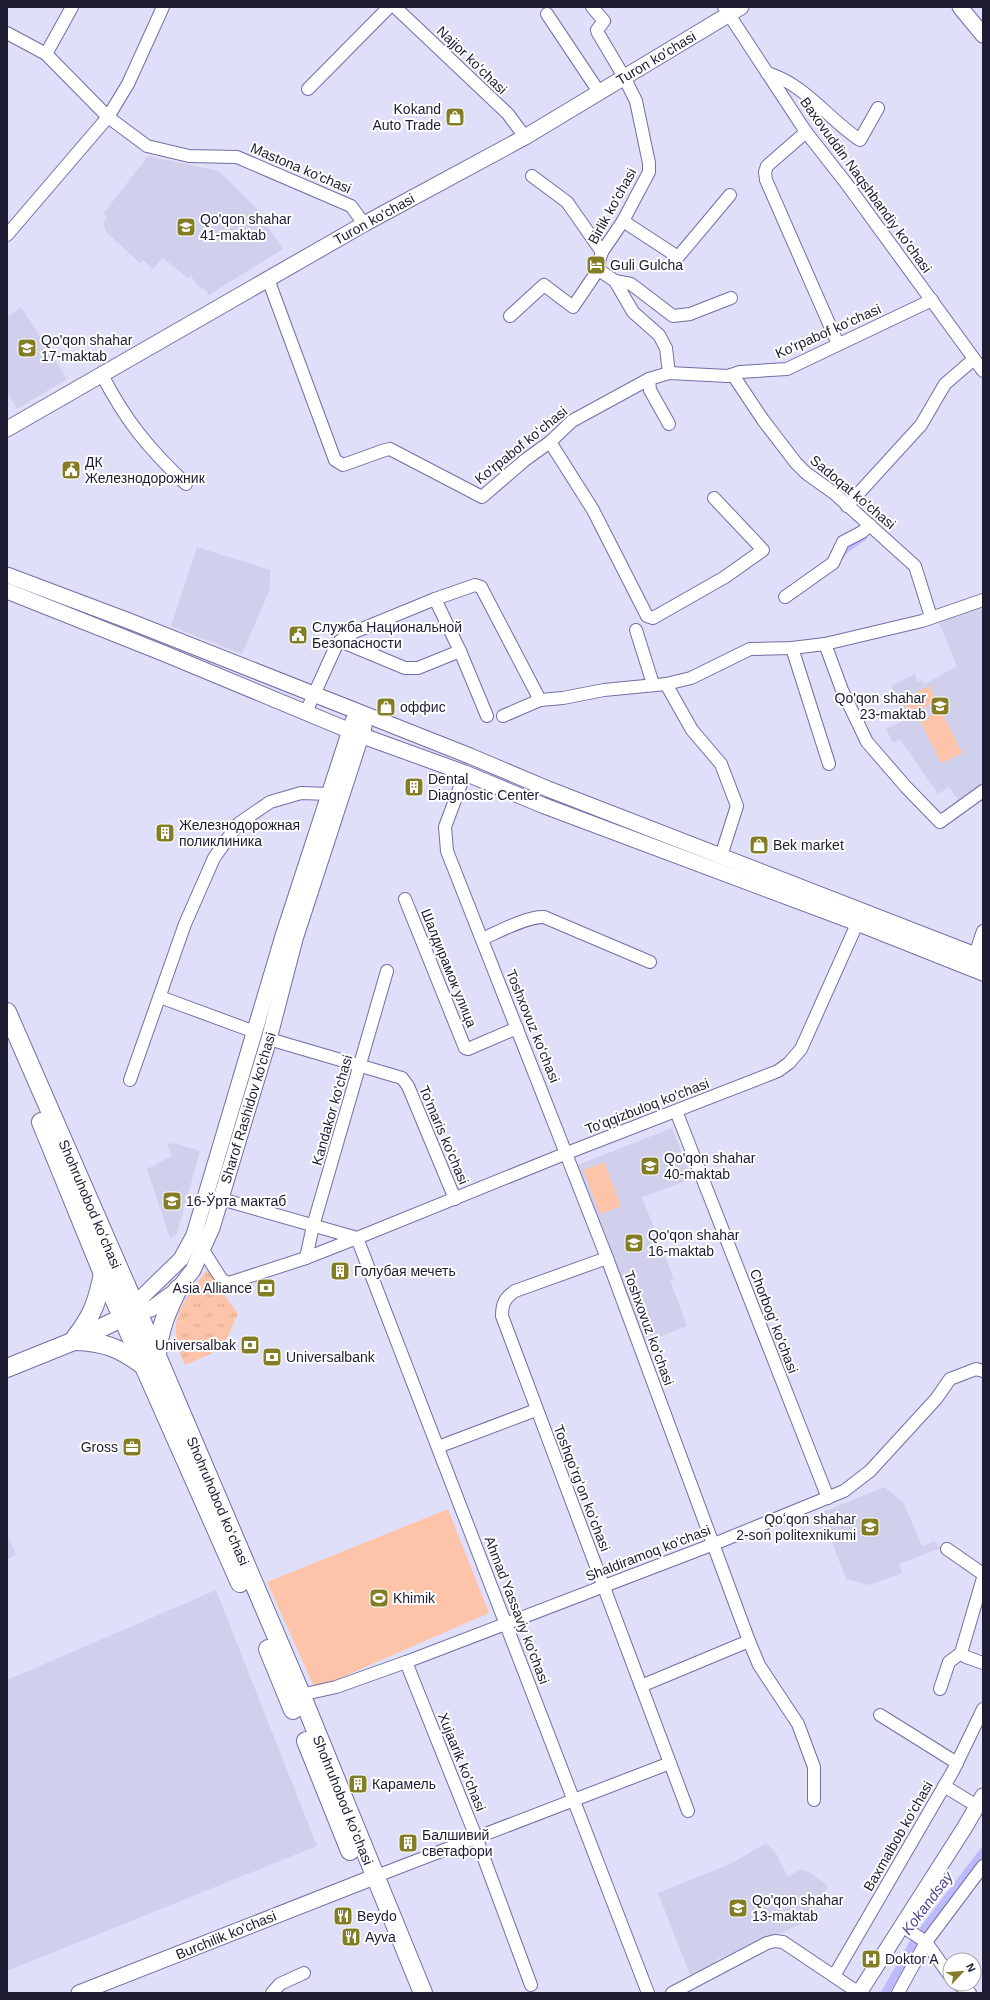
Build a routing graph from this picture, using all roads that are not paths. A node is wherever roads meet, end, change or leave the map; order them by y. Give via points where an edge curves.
1 (72, 7) edge
2 (163, 7) edge
3 (592, 7) edge
4 (960, 7) edge
5 (395, 8) edge
6 (731, 10) edge
7 (547, 14) dead end
8 (7, 33) edge
9 (983, 35) edge
10 (46, 54) junction
11 (767, 73) junction
12 (624, 77) junction
13 (308, 89) dead end
14 (599, 92) junction
15 (878, 108) dead end
16 (108, 117) junction
17 (806, 132) junction
18 (525, 137) junction
19 (532, 176) dead end
20 (730, 196) dead end
21 (623, 221) junction
22 (364, 224) junction
23 (7, 235) edge
24 (602, 252) junction
25 (596, 268) junction
26 (268, 279) junction
27 (615, 281) junction
28 (731, 298) dead end
29 (932, 300) junction
30 (510, 316) dead end
31 (838, 344) junction
32 (974, 358) junction
33 (983, 371) edge
34 (669, 372) junction
35 (102, 375) junction
36 (731, 375) junction
37 (649, 379) junction
38 (669, 424) dead end
39 (7, 429) edge
40 (550, 442) junction
41 (186, 484) dead end
42 (714, 498) dead end
43 (847, 506) junction
44 (870, 526) junction
45 (7, 575) edge
46 (7, 591) edge
47 (785, 597) dead end
48 (435, 599) junction
49 (983, 600) edge
50 (931, 617) junction
51 (636, 630) dead end
52 (340, 641) junction
53 (825, 644) junction
54 (792, 648) junction
55 (460, 651) junction
56 (653, 684) junction
57 (666, 684) junction
58 (313, 694) junction
59 (540, 700) junction
60 (306, 712) junction
61 (363, 715) junction
62 (487, 716) dead end
63 (503, 716) dead end
64 (355, 733) junction
65 (829, 764) dead end
66 (465, 773) junction
67 (983, 791) edge
68 (329, 794) junction
69 (721, 856) junction
70 (405, 899) dead end
71 (860, 917) junction
72 (983, 931) edge
73 (482, 939) junction
74 (979, 956) edge
75 (650, 962) dead end
76 (387, 970) dead end
77 (983, 973) edge
78 (160, 997) junction
79 (7, 1012) edge
80 (517, 1028) junction
81 (255, 1032) junction
82 (269, 1038) junction
83 (7, 1042) edge
84 (361, 1066) junction
85 (130, 1080) dead end
86 (234, 1102) junction
87 (249, 1107) junction
88 (676, 1111) junction
89 (567, 1153) junction
90 (221, 1199) junction
91 (455, 1199) junction
92 (313, 1226) junction
93 (357, 1238) junction
94 (203, 1250) junction
95 (306, 1258) junction
96 (607, 1258) junction
97 (103, 1274) junction
98 (178, 1289) junction
99 (129, 1314) junction
100 (74, 1341) junction
101 (151, 1362) junction
102 (7, 1368) edge
103 (980, 1370) edge
104 (536, 1410) junction
105 (438, 1447) junction
106 (828, 1498) junction
107 (714, 1544) junction
108 (946, 1548) dead end
109 (983, 1574) edge
110 (983, 1578) edge
111 (603, 1586) junction
112 (506, 1623) junction
113 (749, 1642) junction
114 (961, 1653) junction
115 (406, 1662) junction
116 (983, 1663) edge
117 (641, 1686) junction
118 (940, 1689) dead end
119 (295, 1697) junction
120 (983, 1709) edge
121 (880, 1715) dead end
122 (670, 1763) junction
123 (957, 1763) junction
124 (944, 1786) junction
125 (573, 1799) junction
126 (814, 1800) dead end
127 (980, 1801) edge
128 (688, 1811) dead end
129 (476, 1837) junction
130 (983, 1866) edge
131 (368, 1879) junction
132 (907, 1928) junction
133 (926, 1942) junction
134 (942, 1965) edge
135 (304, 1973) dead end
136 (834, 1976) junction
137 (531, 1985) dead end
138 (79, 1993) edge
139 (272, 1993) edge
140 (410, 1993) edge
141 (423, 1993) edge
142 (648, 1993) edge
143 (672, 1993) edge
144 (859, 1993) edge
145 (898, 1993) edge

1 - 10 street
2 - 16 street via 128,84
3 - 12 street, Birlik ko'chasi via 604,21 597,30 598,33
4 - 9 main road
5 - 13 street
5 - 18 street, Najjor koʻchasi via 508,114
6 - 11 street, Baxovuddin Naqshbandiy ko'chasi
6 - 12 main road, Turon ko'chasi
7 - 14 street
8 - 10 street, Mastona ko'chasi
10 - 16 street, Mastona ko'chasi
11 - 15 street via 783,78 798,88 860,140
11 - 17 street, Baxovuddin Naqshbandiy ko'chasi
12 - 14 main road, Turon ko'chasi
12 - 21 street, Birlik ko'chasi via 638,108 649,172
14 - 18 main road, Turon ko'chasi
16 - 22 street, Mastona ko'chasi via 147,146 189,156 237,157 352,206
16 - 23 street
17 - 29 street, Baxovuddin Naqshbandiy ko'chasi
17 - 31 street via 767,166 766,180
18 - 22 main road, Turon ko'chasi
19 - 24 street via 567,202
20 - 21 street via 678,257
21 - 24 street, Birlik ko'chasi
22 - 26 main road, Turon ko'chasi
24 - 25 street, Birlik ko'chasi
25 - 27 street
25 - 30 street, Birlik ko'chasi via 594,276 573,307 544,285
26 - 35 main road, Turon ko'chasi
26 - 40 street, Ko'rpabof koʻchasi via 338,464 343,465 390,449 482,497
27 - 28 street via 631,284 674,316 690,314
27 - 34 street via 633,312 659,334 666,348
29 - 31 street, Ko'rpabof koʻchasi
29 - 32 street, Baxovuddin Naqshbandiy ko'chasi
31 - 36 street, Ko'rpabof koʻchasi via 787,369 740,372
32 - 33 street, Baxovuddin Naqshbandiy ko'chasi
32 - 43 street via 945,384 921,425
34 - 36 street, Ko'rpabof koʻchasi
34 - 37 street, Ko'rpabof koʻchasi
35 - 39 main road, Turon ko'chasi
35 - 41 street via 132,427
36 - 43 street, Sadoqat ko'chasi via 796,463 806,474 834,492
37 - 38 street via 650,390
37 - 40 street, Ko'rpabof koʻchasi via 572,421
40 - 42 street via 593,510 648,616 653,618 725,577 762,550
43 - 44 street, Sadoqat ko'chasi
44 - 47 street via 843,542 833,564
44 - 50 street, Sadoqat ko'chasi via 914,566
45 - 58 main road
46 - 60 main road
48 - 52 street via 347,635
48 - 55 street
48 - 59 street via 475,585 481,587
49 - 50 street
50 - 53 street
51 - 56 street
52 - 55 street via 405,668 418,668
52 - 58 street via 334,648
53 - 54 street
53 - 67 street via 842,690 868,742 940,822
54 - 57 street via 750,649 691,678
54 - 65 street
55 - 62 street
56 - 57 street
56 - 59 street
57 - 69 street via 692,730 721,764 737,806
58 - 60 street
58 - 61 main road
59 - 63 street
60 - 64 main road
61 - 64 main road, Sharof Rashidov ko'chasi
61 - 69 main road
64 - 66 main road
64 - 68 main road, Sharof Rashidov ko'chasi
64 - 82 main road, Sharof Rashidov ko'chasi
66 - 71 main road via 557,810
66 - 73 street, Toshxovuz koʻchasi via 445,827 446,839 448,851
68 - 78 street via 301,794 270,802 238,824 214,858 185,924
68 - 81 main road, Sharof Rashidov ko'chasi
69 - 71 main road
70 - 80 street, Шалдирамок улица via 466,1049
71 - 74 main road
71 - 77 main road
71 - 88 street, To'qqizbuloq ko'chasi via 801,1049 789,1063 778,1071
72 - 74 street
73 - 75 street via 522,922 544,917
73 - 80 street, Toshxovuz koʻchasi
76 - 84 street, Kandakor ko'chasi
78 - 81 street
78 - 85 street
79 - 99 highway, Shohruhobod koʻchasi
80 - 89 street, Toshxovuz koʻchasi
81 - 86 main road, Sharof Rashidov ko'chasi
82 - 84 street, To'maris ko'chasi
82 - 87 main road, Sharof Rashidov ko'chasi
83 - 97 highway, Shohruhobod koʻchasi
84 - 91 street, To'maris ko'chasi via 402,1078 405,1082
84 - 92 street, Kandakor ko'chasi
86 - 87 main road
86 - 99 main road, Sharof Rashidov ko'chasi via 194,1235 181,1259 143,1296
87 - 90 main road, Sharof Rashidov ko'chasi
88 - 89 street, To'qqizbuloq ko'chasi
88 - 106 street, Chorbog' ko'chasi
89 - 91 street, To'qqizbuloq ko'chasi
89 - 96 street, Toshxovuz koʻchasi
90 - 92 street
90 - 94 main road, Sharof Rashidov ko'chasi
91 - 93 street, To'qqizbuloq ko'chasi
92 - 93 street
92 - 95 street, Kandakor ko'chasi
93 - 95 street, To'qqizbuloq ko'chasi
93 - 105 street, Ahmad Yassaviy ko'chasi
94 - 95 street, To'qqizbuloq ko'chasi via 222,1280 229,1283
94 - 98 main road, Sharof Rashidov ko'chasi via 193,1270
96 - 104 street, Toshqoʻrgʻon koʻchasi via 515,1291 507,1296 502,1306 502,1316
96 - 107 street, Toshxovuz koʻchasi
97 - 99 highway, Shohruhobod koʻchasi
97 - 100 highway via 90,1319
98 - 99 main road, Sharof Rashidov ko'chasi via 151,1309
98 - 101 highway via 164,1319
99 - 100 highway
99 - 101 highway, Shohruhobod koʻchasi
100 - 101 highway via 96,1341 111,1345 129,1355
100 - 102 highway
101 - 119 highway, Shohruhobod koʻchasi
103 - 106 street, Shaldiramoq ko'chasi via 950,1379 936,1399 870,1471 844,1491
104 - 105 street
104 - 111 street, Toshqoʻrgʻon koʻchasi
105 - 112 street, Ahmad Yassaviy ko'chasi
106 - 107 street, Shaldiramoq ko'chasi
107 - 111 street, Shaldiramoq ko'chasi
107 - 113 street, Toshxovuz koʻchasi
108 - 109 street
110 - 114 street
111 - 112 street, Shaldiramoq ko'chasi
111 - 117 street, Toshqoʻrgʻon koʻchasi
112 - 115 street, Shaldiramoq ko'chasi
112 - 125 street, Ahmad Yassaviy ko'chasi
113 - 117 street
113 - 126 street, Toshxovuz koʻchasi via 759,1665 798,1724 814,1767
114 - 116 street
114 - 118 street via 950,1662
115 - 119 street, Shaldiramoq ko'chasi via 336,1687
115 - 129 street, Xujaarik ko'chasi
117 - 122 street, Toshqoʻrgʻon koʻchasi
119 - 131 highway, Shohruhobod koʻchasi
120 - 123 street, Baxmalbob ko'chasi
121 - 123 street
122 - 125 street
122 - 128 street, Toshqoʻrgʻon koʻchasi
123 - 124 street, Baxmalbob ko'chasi
124 - 127 street
124 - 136 street, Baxmalbob ko'chasi
125 - 129 street
125 - 142 street, Ahmad Yassaviy ko'chasi
127 - 132 main road
129 - 131 street
129 - 137 street, Xujaarik ko'chasi
130 - 133 street
131 - 138 main road, Burchilik ko'chasi
131 - 140 highway, Shohruhobod koʻchasi
131 - 141 highway, Shohruhobod koʻchasi
132 - 133 street
132 - 144 main road
133 - 134 street
133 - 145 street
135 - 139 street via 280,1984
136 - 143 street via 783,1942 775,1941
136 - 144 street

